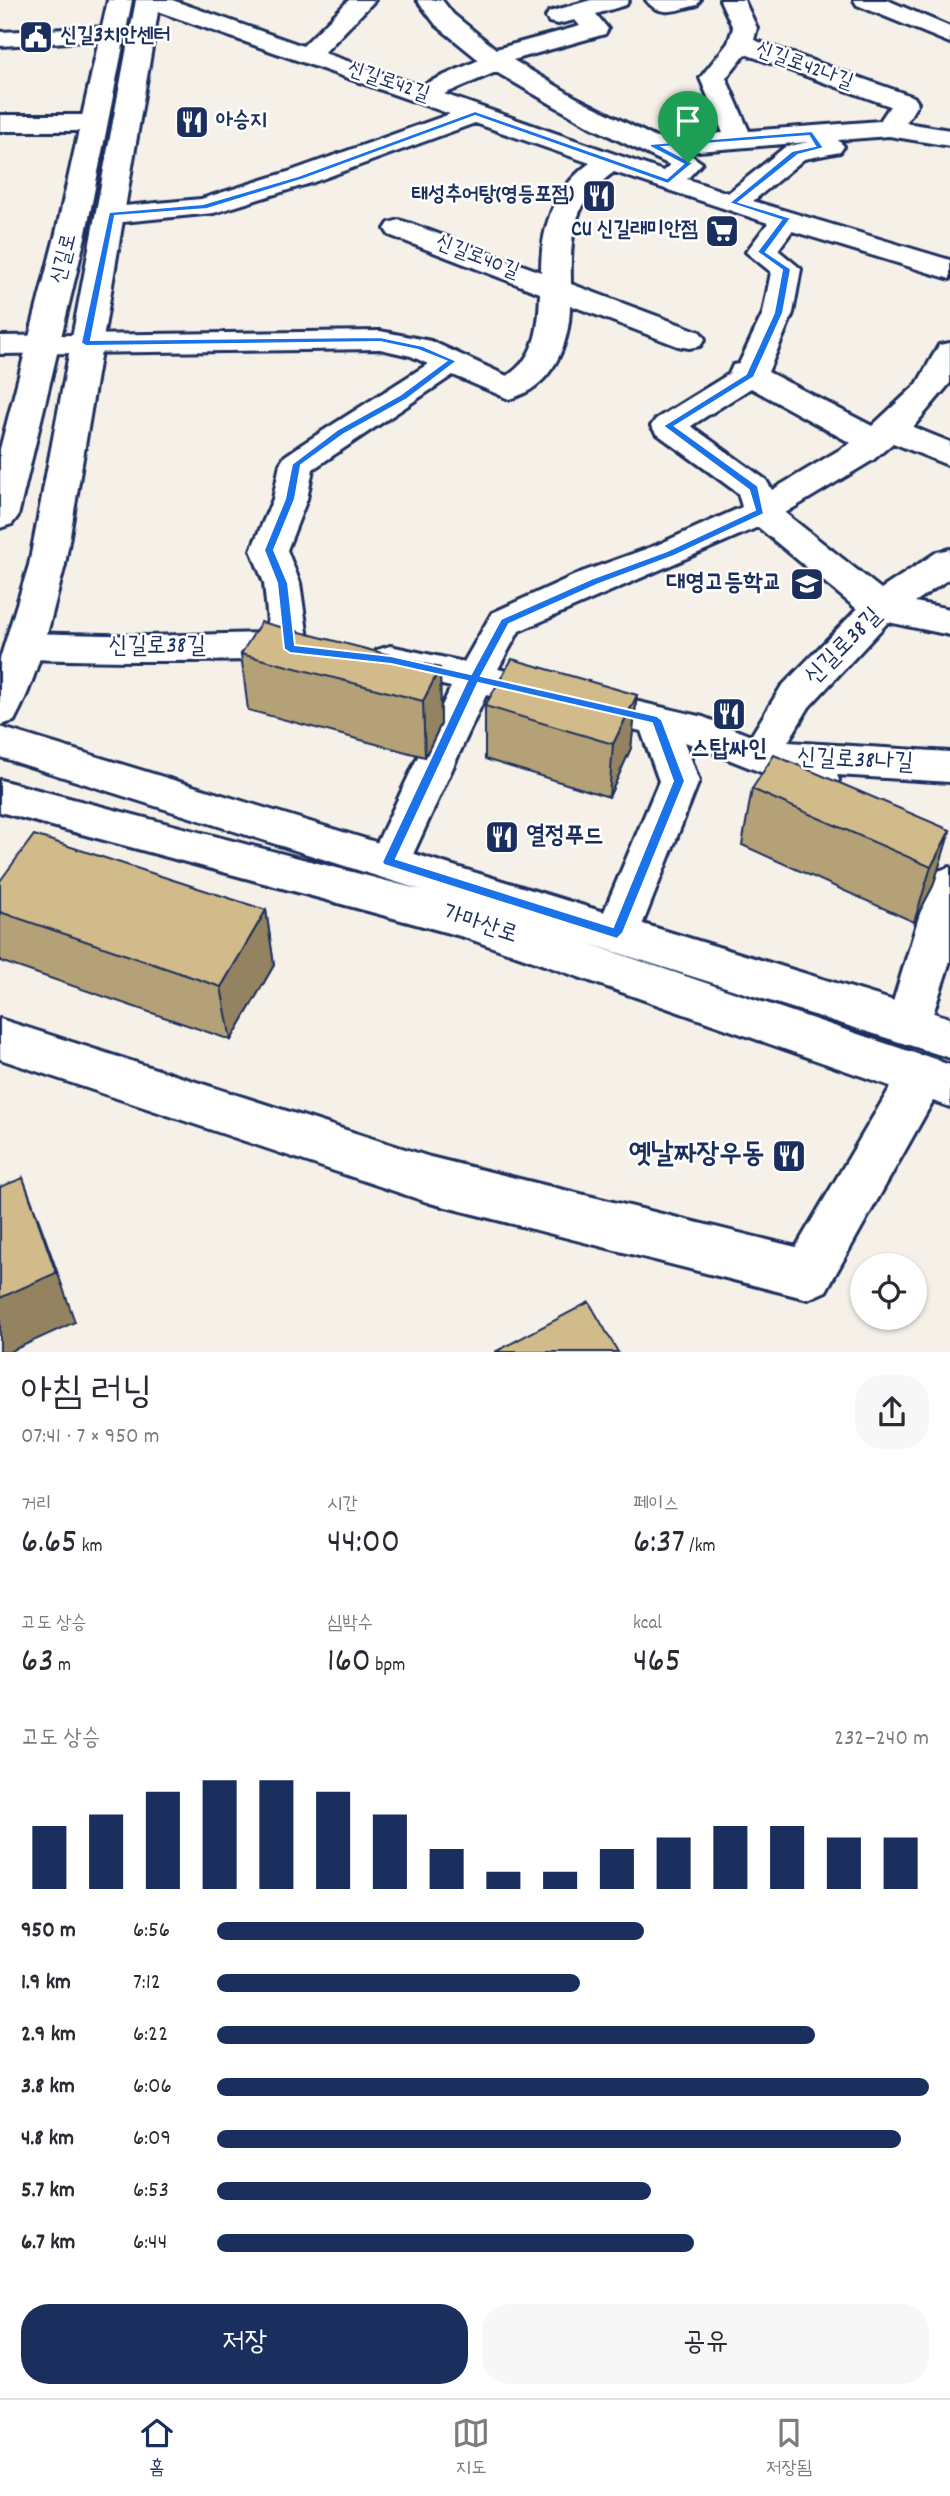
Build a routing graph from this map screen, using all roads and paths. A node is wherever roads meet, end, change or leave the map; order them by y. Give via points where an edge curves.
1 (120, 0) edge
2 (148, 0) edge
3 (363, 0) edge
4 (429, 0) edge
5 (617, 0) edge
6 (658, 0) edge
7 (688, 0) edge
8 (732, 0) edge
9 (866, 0) edge
10 (111, 34) junction
11 (950, 36) edge
12 (0, 39) edge
13 (740, 44) junction
14 (482, 50) junction
15 (309, 55) junction
16 (421, 94) junction
17 (475, 114) junction
18 (0, 123) edge
19 (93, 123) junction
20 (889, 128) junction
21 (950, 138) edge
22 (740, 139) junction
23 (816, 141) junction
24 (653, 146) junction
25 (950, 155) edge
26 (610, 162) junction
27 (668, 181) junction
28 (733, 203) junction
29 (112, 214) junction
30 (787, 218) junction
31 (399, 229) dead end
32 (950, 270) edge
33 (554, 287) junction
34 (689, 339) dead end
35 (86, 343) junction
36 (44, 344) junction
37 (0, 345) edge
38 (950, 352) edge
39 (453, 361) junction
40 (747, 373) junction
41 (882, 435) junction
42 (950, 455) edge
43 (761, 512) junction
44 (0, 516) edge
45 (950, 561) edge
46 (880, 608) junction
47 (950, 622) edge
48 (24, 646) junction
49 (290, 649) junction
50 (474, 678) junction
51 (0, 711) edge
52 (657, 720) junction
53 (0, 742) edge
54 (760, 755) junction
55 (950, 767) edge
56 (0, 796) edge
57 (866, 799) edge
58 (388, 862) junction
59 (950, 884) edge
60 (617, 933) junction
61 (0, 1039) edge
62 (936, 1052) edge

1 - 10 street, 신길로
2 - 15 street, 신길로42길
2 - 29 street, 신길로
3 - 15 street
4 - 14 street, 신길로42나길 via 435,11
5 - 14 street via 580,11 596,29
6 - 7 street via 664,5
8 - 13 street via 745,28
9 - 11 street
10 - 12 street
10 - 19 street, 신길로
13 - 20 street, 신길로42나길 via 905,103
13 - 22 street, 신길로42나길 via 713,78
14 - 16 street via 488,66
14 - 24 street, 신길로42나길 via 615,131
15 - 16 street, 신길로42길
16 - 17 street, 신길로42길
17 - 26 street, 신길로42길
17 - 29 street via 204,207
18 - 19 street
19 - 36 street, 신길로
20 - 21 street, 신길로42나길
20 - 23 street, 신길로42나길
22 - 23 street, 신길로42나길
22 - 24 street, 신길로42나길
23 - 25 street via 853,141
23 - 28 street
24 - 27 street, 신길로42나길 via 688,163
26 - 27 street, 신길로42길
26 - 33 street, 신길로40길 via 569,199 555,251
27 - 28 street, 신길로42길
28 - 30 street, 신길로42길
29 - 35 street, 신길로
30 - 32 street, 신길로42길
30 - 40 street via 761,252 786,269 778,313
31 - 33 street, 신길로40길
33 - 34 street, 신길로40길
33 - 39 street, 신길로40길 via 554,329 547,353 532,373 509,388
35 - 36 street, 신길로40길
35 - 39 street, 신길로40길 via 380,340
35 - 48 street, 신길로 via 47,565
36 - 37 street, 신길로40길
36 - 44 street, 신길로
38 - 41 street via 931,388
39 - 49 street via 297,464 290,499 269,550 282,583
40 - 41 street
40 - 43 street via 668,426 754,488
41 - 42 street
41 - 43 street
43 - 46 street
43 - 50 street via 505,622
45 - 46 street, 신길로38길
46 - 47 street
46 - 54 street, 신길로38길 via 795,697
48 - 49 street, 신길로38길
48 - 51 street, 신길로
49 - 50 street, 신길로38길 via 391,660
50 - 52 street, 신길로38길
50 - 58 street
52 - 54 street, 신길로38길
52 - 60 street via 679,781
53 - 58 street, 가마산로
54 - 55 street, 신길로38나길
54 - 57 street, 신길로38길
56 - 62 street, 가마산로
58 - 60 street, 가마산로
59 - 62 street
60 - 62 street, 가마산로
61 - 62 street via 430,1180 808,1274

